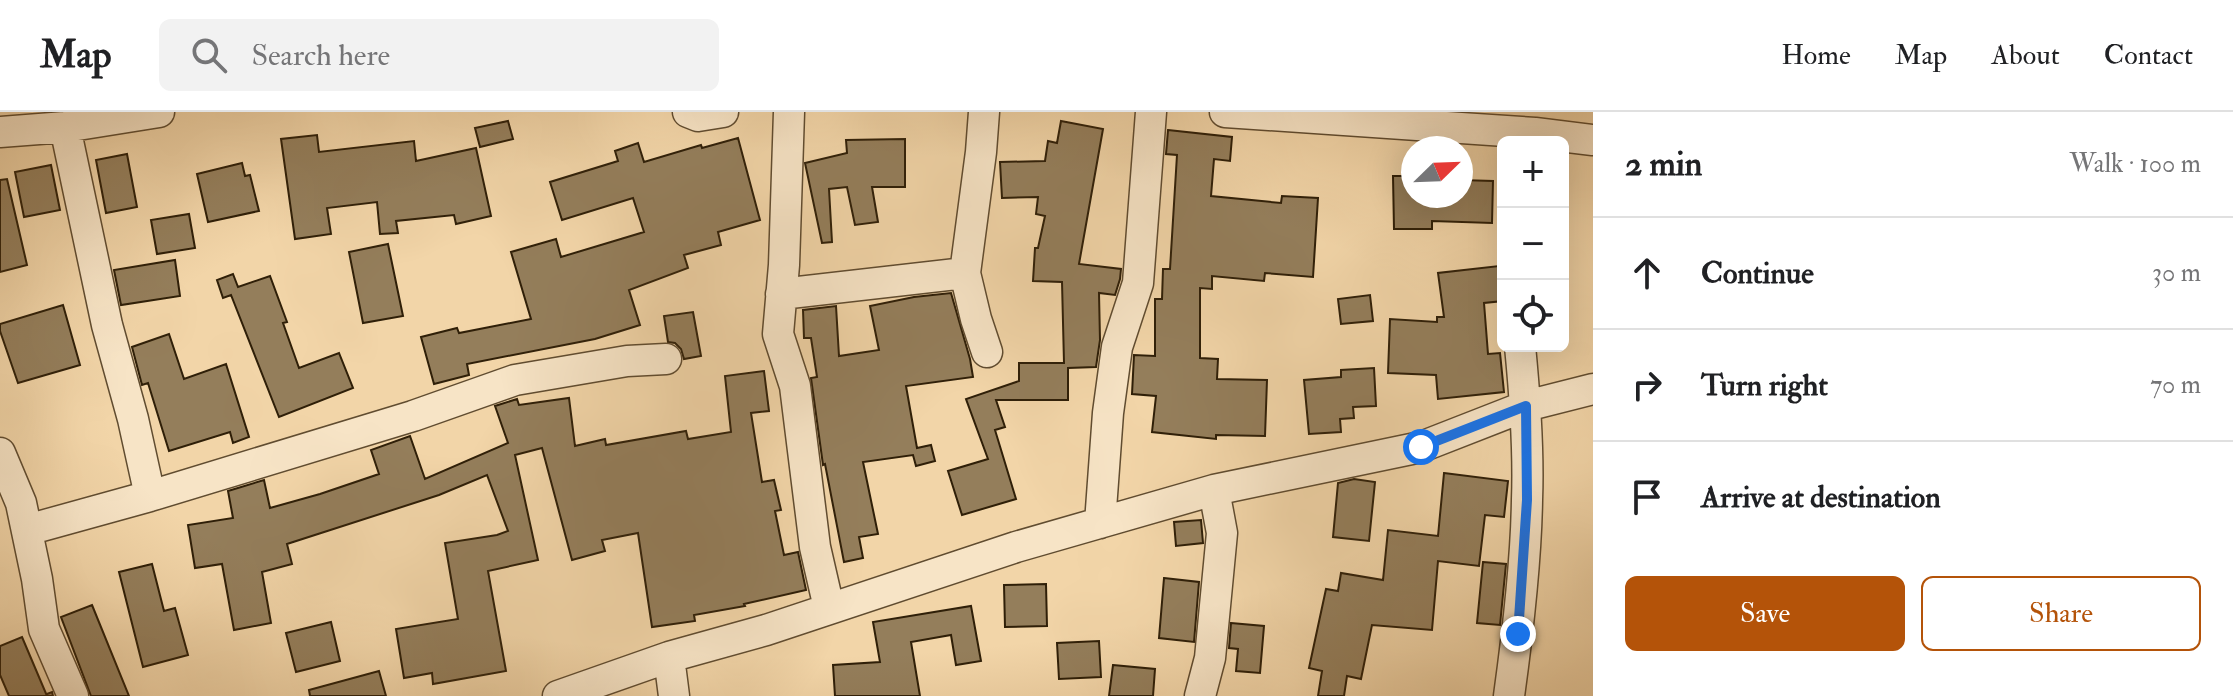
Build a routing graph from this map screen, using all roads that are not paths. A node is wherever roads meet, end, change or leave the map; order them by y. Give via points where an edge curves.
1 (159, 112) edge
2 (688, 112) edge
3 (723, 112) edge
4 (789, 112) edge
5 (984, 112) edge
6 (1151, 112) edge
7 (1225, 112) edge
8 (65, 127) junction
9 (0, 132) edge
10 (1510, 136) edge
11 (1569, 139) edge
12 (1593, 140) edge
13 (965, 273) junction
14 (781, 294) junction
15 (987, 352) dead end
16 (1521, 352) edge
17 (666, 359) dead end
18 (1593, 389) edge
19 (1526, 406) junction
20 (0, 453) edge
21 (1214, 490) junction
22 (150, 496) junction
23 (1100, 523) junction
24 (27, 530) junction
25 (829, 608) junction
26 (669, 657) junction
27 (73, 696) edge
28 (558, 696) edge
29 (674, 696) edge
30 (1200, 696) edge
31 (1509, 696) edge

1 - 8 street
2 - 3 street
4 - 14 street
5 - 13 street
6 - 23 street via 1138,283 1117,347
7 - 10 street
8 - 9 street
8 - 22 street
11 - 12 street
13 - 14 street
13 - 15 street
14 - 25 street via 778,334 795,386 815,547
16 - 19 street
17 - 22 street via 515,380
18 - 19 street
19 - 21 street via 1421,447
19 - 31 street via 1527,500
20 - 24 street
21 - 23 street
21 - 30 street via 1222,533 1210,658
22 - 24 street
23 - 25 street
24 - 27 street via 44,629
25 - 26 street
26 - 28 street
26 - 29 street

